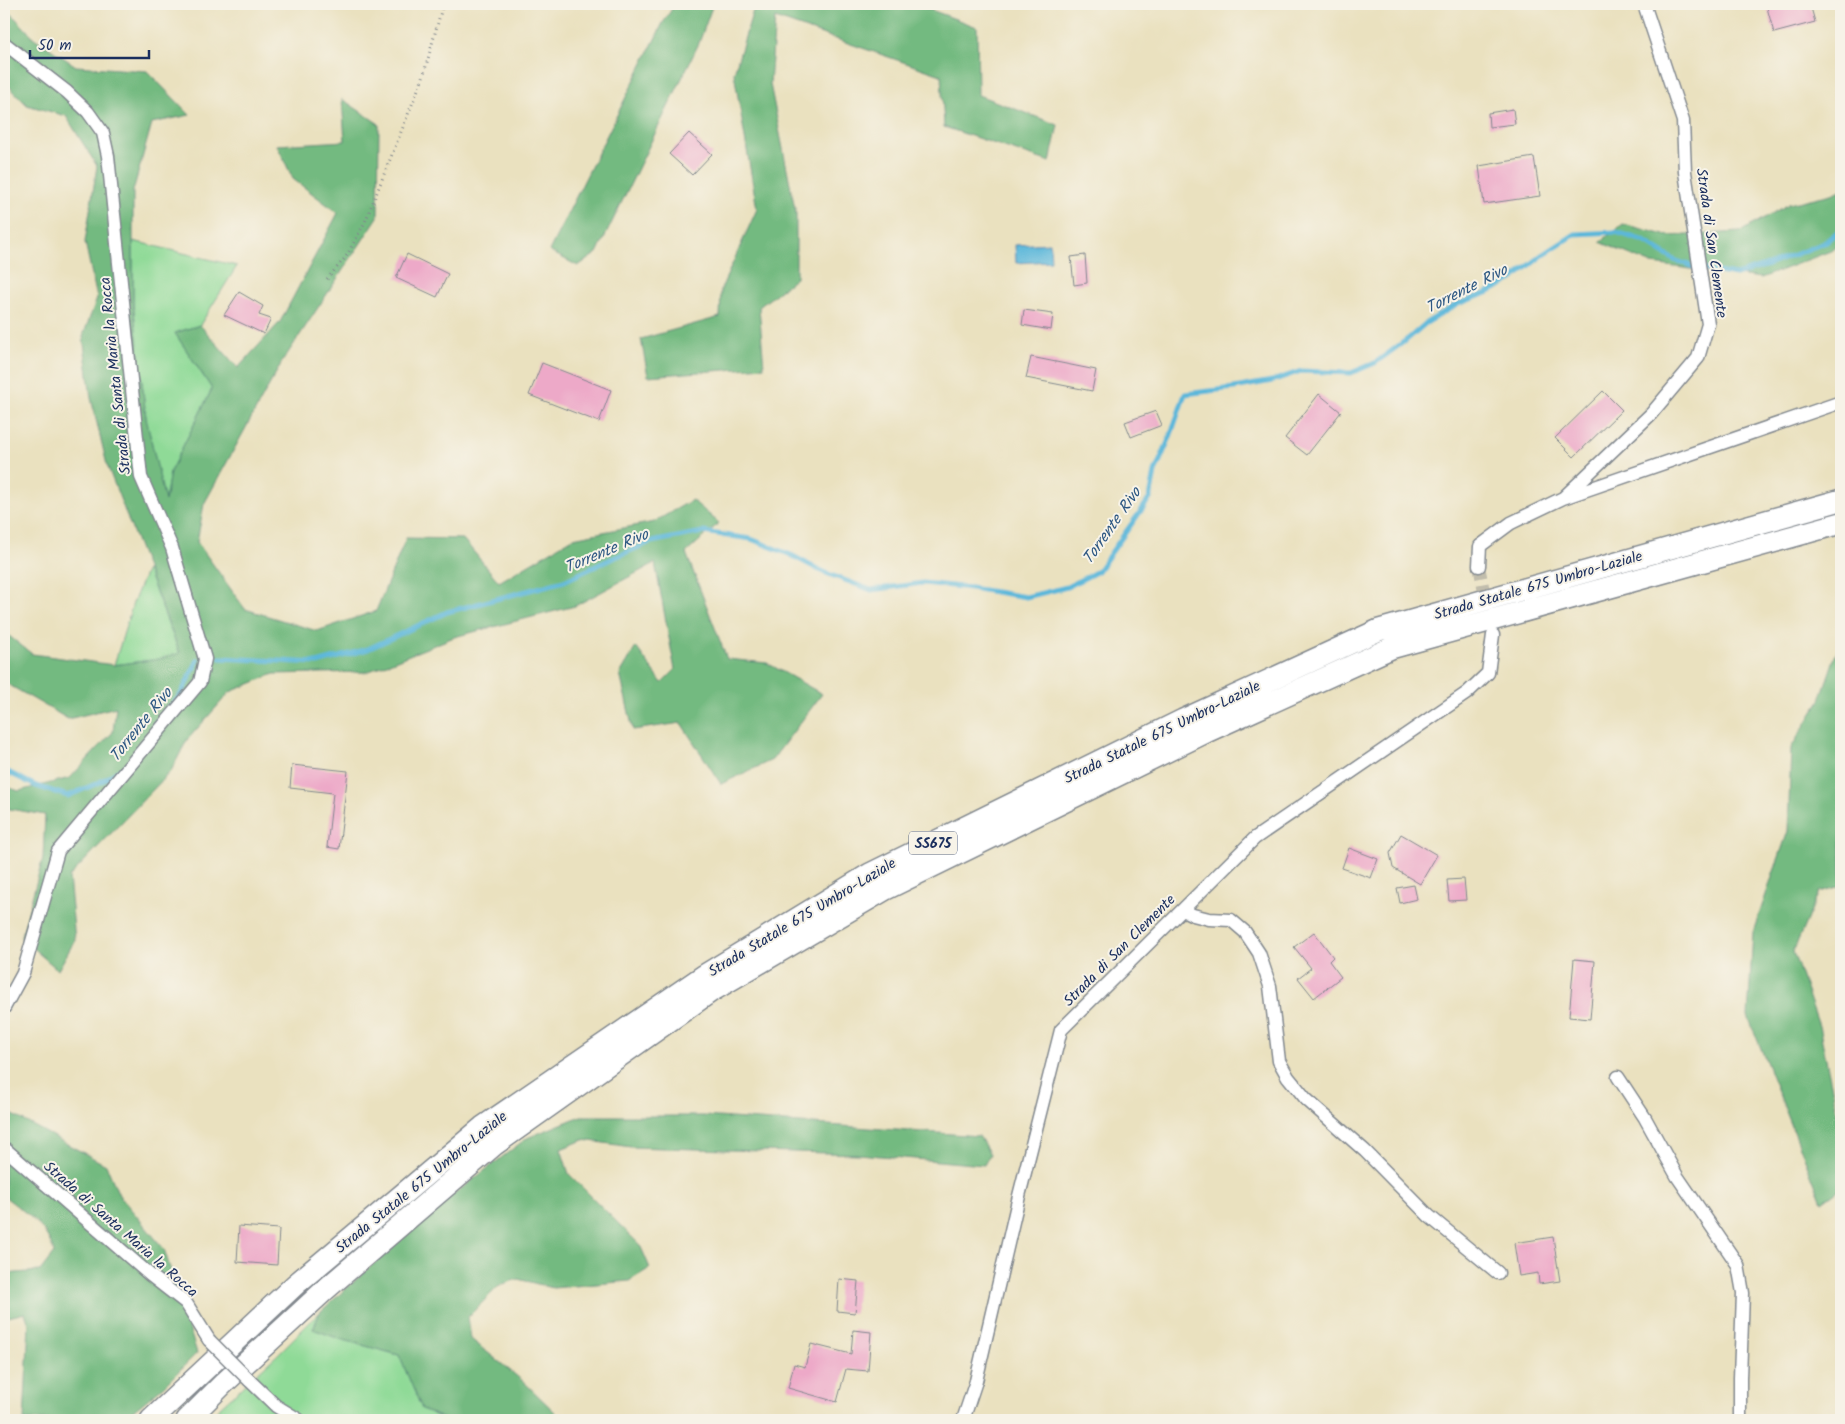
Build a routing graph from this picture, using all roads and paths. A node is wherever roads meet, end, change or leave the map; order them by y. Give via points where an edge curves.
1 (443, 4) edge
2 (1644, 4) edge
3 (4, 43) edge
4 (327, 279) dead end
5 (1841, 402) edge
6 (1563, 498) junction
7 (1841, 500) edge
8 (1841, 523) edge
9 (1479, 566) tunnel mouth
10 (1493, 635) dead end
11 (1183, 910) junction
12 (4, 1008) edge
13 (1618, 1077) dead end
14 (4, 1148) edge
15 (1498, 1273) dead end
16 (151, 1420) edge
17 (187, 1420) edge
18 (299, 1420) edge
19 (963, 1420) edge
20 (1740, 1420) edge

1 - 4 path via 422,77 365,222 346,257
2 - 6 street, Strada di San Clemente via 1683,121 1685,172 1708,324 1698,358 1650,414
3 - 12 street, Strada di Santa Maria la Rocca via 67,92 88,112 103,133 141,477 172,548 205,659 200,682 58,851 22,973
5 - 6 street, Strada di San Clemente
6 - 9 street, Strada di San Clemente via 1511,524 1480,546
7 - 16 highway, Strada Statale 675 Umbro-Laziale / SS675 via 1379,630 1183,720 870,874 705,975 483,1127 296,1284
8 - 17 highway, Strada Statale 675 Umbro-Laziale / SS675 via 1391,648 1206,732 886,889 710,992 494,1145 326,1289
10 - 11 street, Strada di San Clemente via 1488,673 1467,693 1255,838
11 - 15 street via 1210,919 1231,920 1245,932 1259,953 1270,986 1279,1061 1288,1077 1306,1099 1365,1151 1429,1216
11 - 19 street, Strada di San Clemente via 1061,1030 976,1381
13 - 20 street via 1677,1176 1738,1265 1743,1293
14 - 18 street, Strada di Santa Maria la Rocca, bridge via 186,1303 209,1340 276,1406

